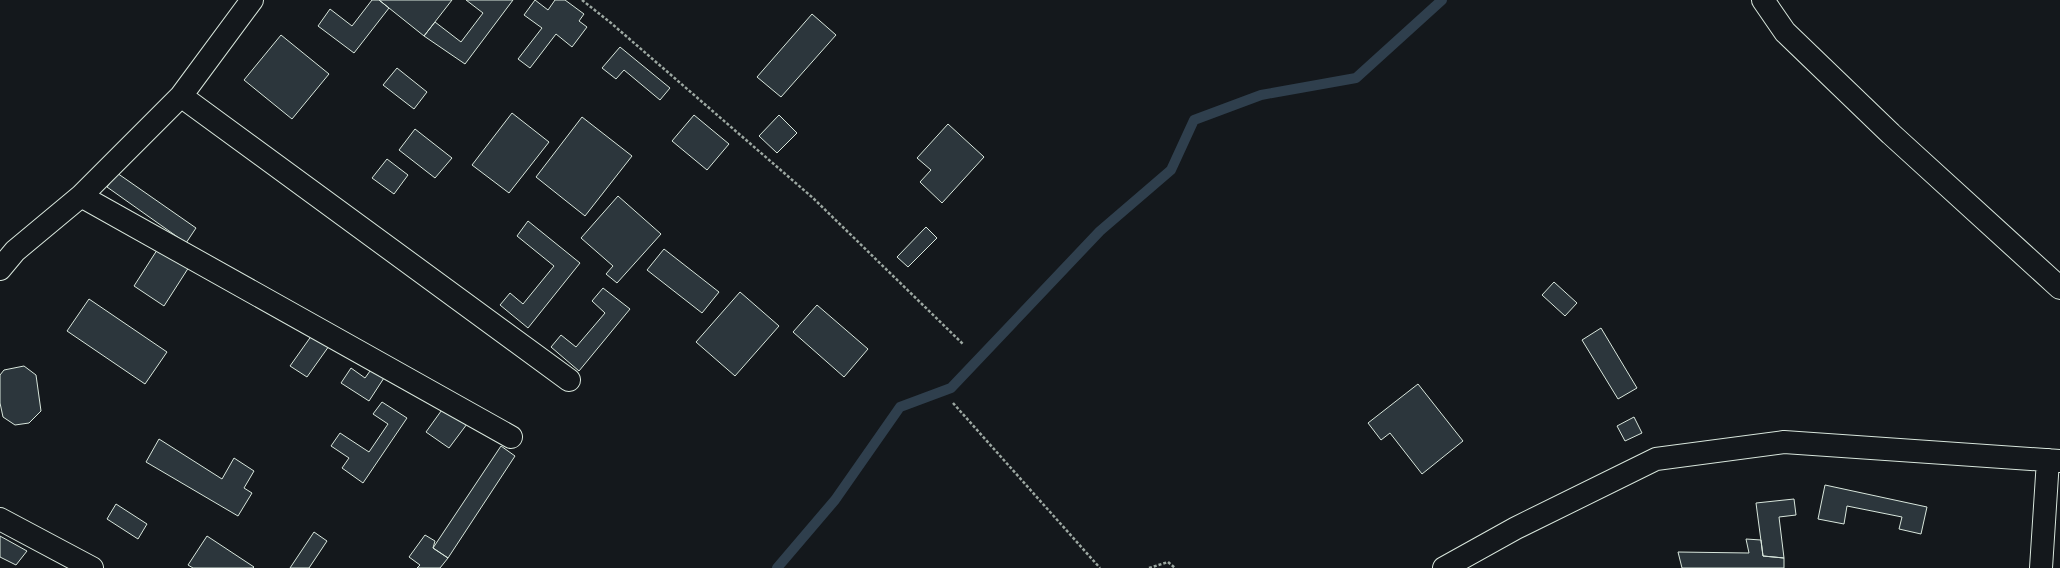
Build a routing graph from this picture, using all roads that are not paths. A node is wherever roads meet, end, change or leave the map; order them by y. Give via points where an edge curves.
1 (252, 0) edge
2 (1763, 0) edge
3 (181, 96) junction
4 (81, 196) junction
5 (0, 269) edge
6 (2060, 288) edge
7 (569, 380) dead end
8 (511, 437) dead end
9 (2054, 461) edge
10 (0, 519) edge
11 (92, 568) edge
12 (1444, 568) edge
13 (2041, 568) edge

1 - 3 street
2 - 6 street via 1785,32 1891,134
3 - 4 street
3 - 7 street
4 - 5 street via 15,251
4 - 8 street
9 - 12 street via 1784,442 1656,459 1516,528
9 - 13 street
10 - 11 street

